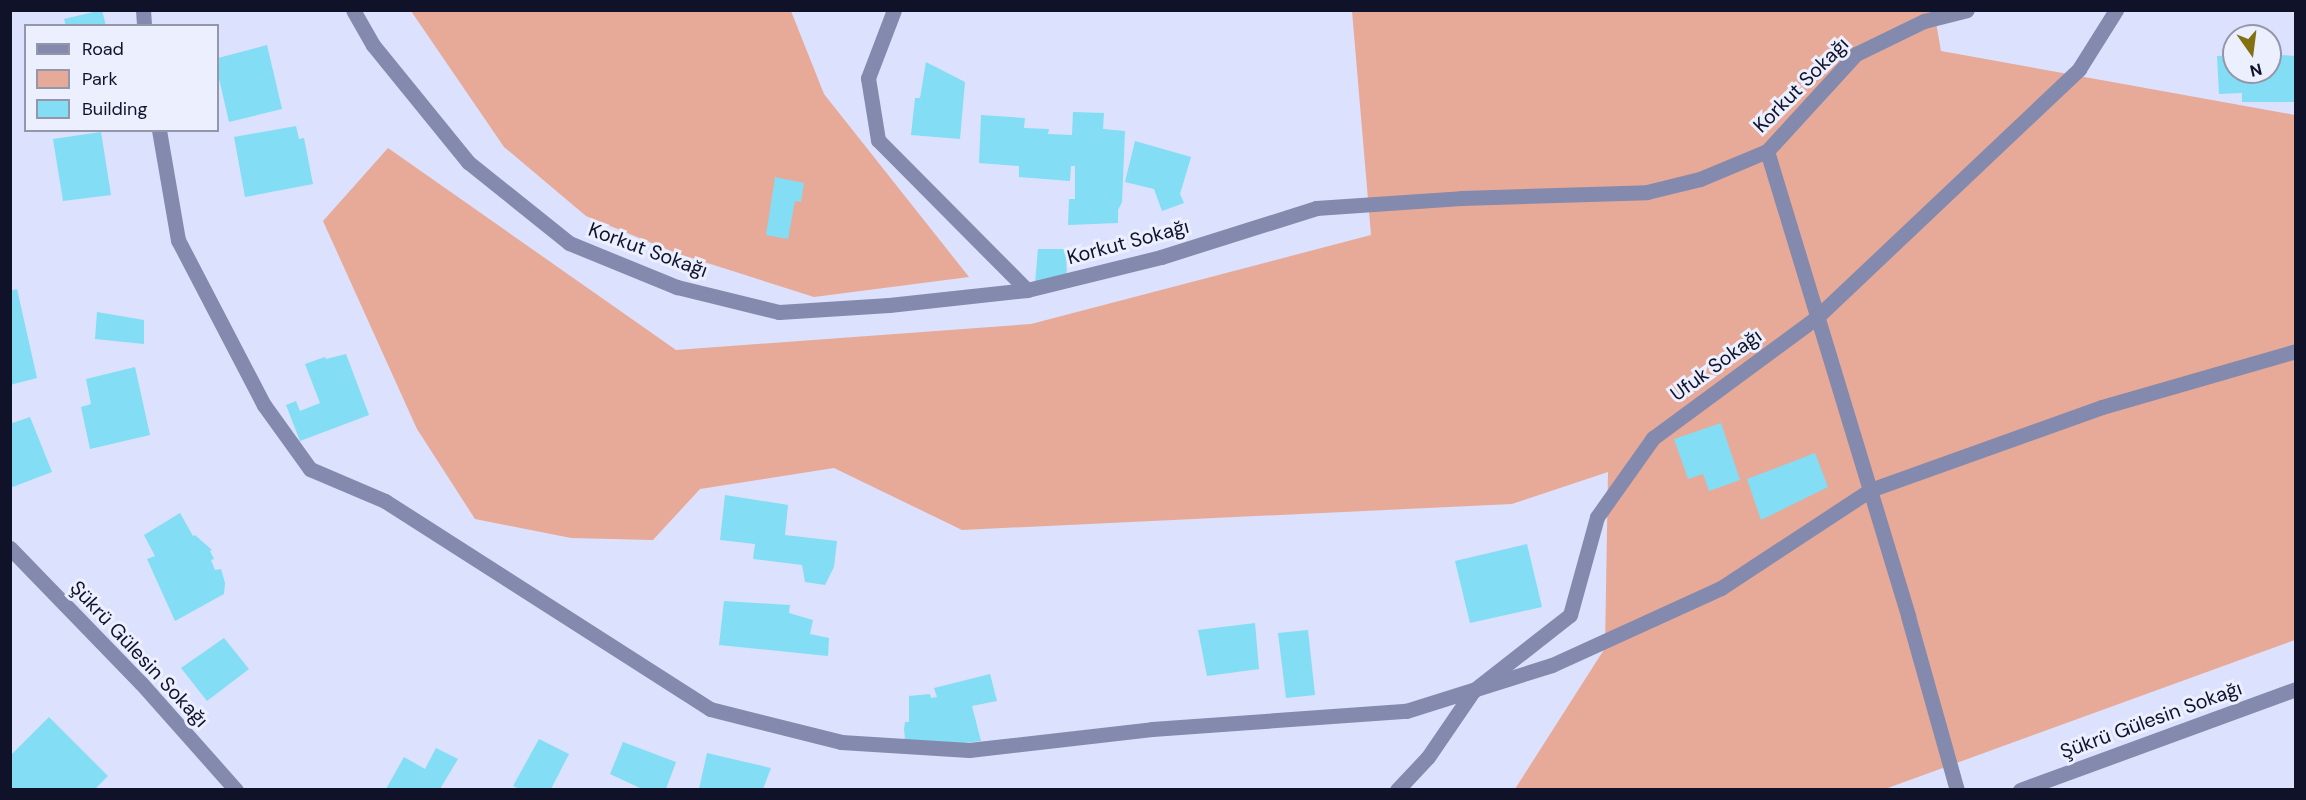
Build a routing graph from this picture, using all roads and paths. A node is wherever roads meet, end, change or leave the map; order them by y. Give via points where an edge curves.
1 (353, 10) edge
2 (894, 10) edge
3 (1967, 10) edge
4 (2116, 10) edge
5 (159, 132) edge
6 (1767, 151) junction
7 (1028, 290) junction
8 (1817, 316) junction
9 (2295, 351) edge
10 (1870, 490) junction
11 (10, 548) edge
12 (2295, 689) edge
13 (1473, 691) junction
14 (236, 789) edge
15 (1397, 789) edge
16 (1957, 789) edge
17 (2020, 789) edge

1 - 7 street, Korkut Sokağı via 372,45 468,162 580,248 676,287 779,312
2 - 7 street via 867,78 878,140
3 - 6 street, Korkut Sokağı via 1924,21 1856,54
4 - 8 street, Ufuk Sokağı via 2079,69
5 - 13 street via 178,240 264,405 310,469 385,501 710,709 841,742 969,750 1152,729 1406,711
6 - 7 street, Korkut Sokağı via 1700,179 1647,192 1316,208 1161,257
6 - 8 street
8 - 10 street
8 - 13 street, Ufuk Sokağı via 1653,438 1597,518 1570,615
9 - 10 street via 2102,406
10 - 13 street via 1721,588 1552,665
10 - 16 street
11 - 14 street, Şükrü Gülesin Sokağı
12 - 17 street, Şükrü Gülesin Sokağı
13 - 15 street, Ufuk Sokağı via 1428,757

